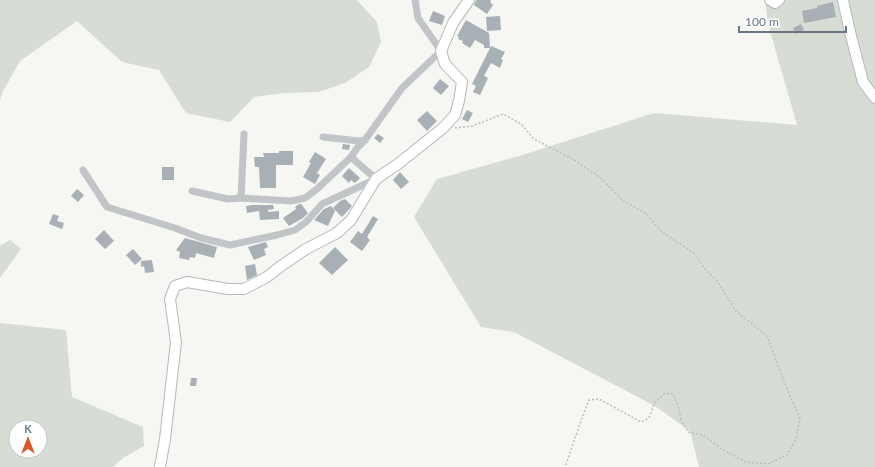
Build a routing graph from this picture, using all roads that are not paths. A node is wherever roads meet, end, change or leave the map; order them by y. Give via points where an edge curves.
1 (416, 0) edge
2 (469, 0) edge
3 (770, 0) edge
4 (780, 0) edge
5 (843, 0) edge
6 (441, 51) junction
7 (875, 98) edge
8 (244, 134) dead end
9 (323, 137) dead end
10 (365, 140) junction
11 (351, 156) junction
12 (83, 170) dead end
13 (376, 179) junction
14 (192, 191) dead end
15 (241, 198) junction
16 (160, 467) edge

1 - 6 street via 418,18
2 - 6 street via 453,22
3 - 4 street via 775,3
5 - 7 street via 864,82
6 - 10 street via 402,88
6 - 13 street via 445,64 462,82 456,115 443,128
8 - 15 street
9 - 10 street
10 - 11 street
11 - 13 street
11 - 15 street via 306,198 291,201
12 - 13 street via 106,207 230,245 295,230 322,204
13 - 16 street via 352,220 337,233 306,249 267,277 244,288 228,289 187,282 175,286 170,299 176,342
14 - 15 street via 228,199

